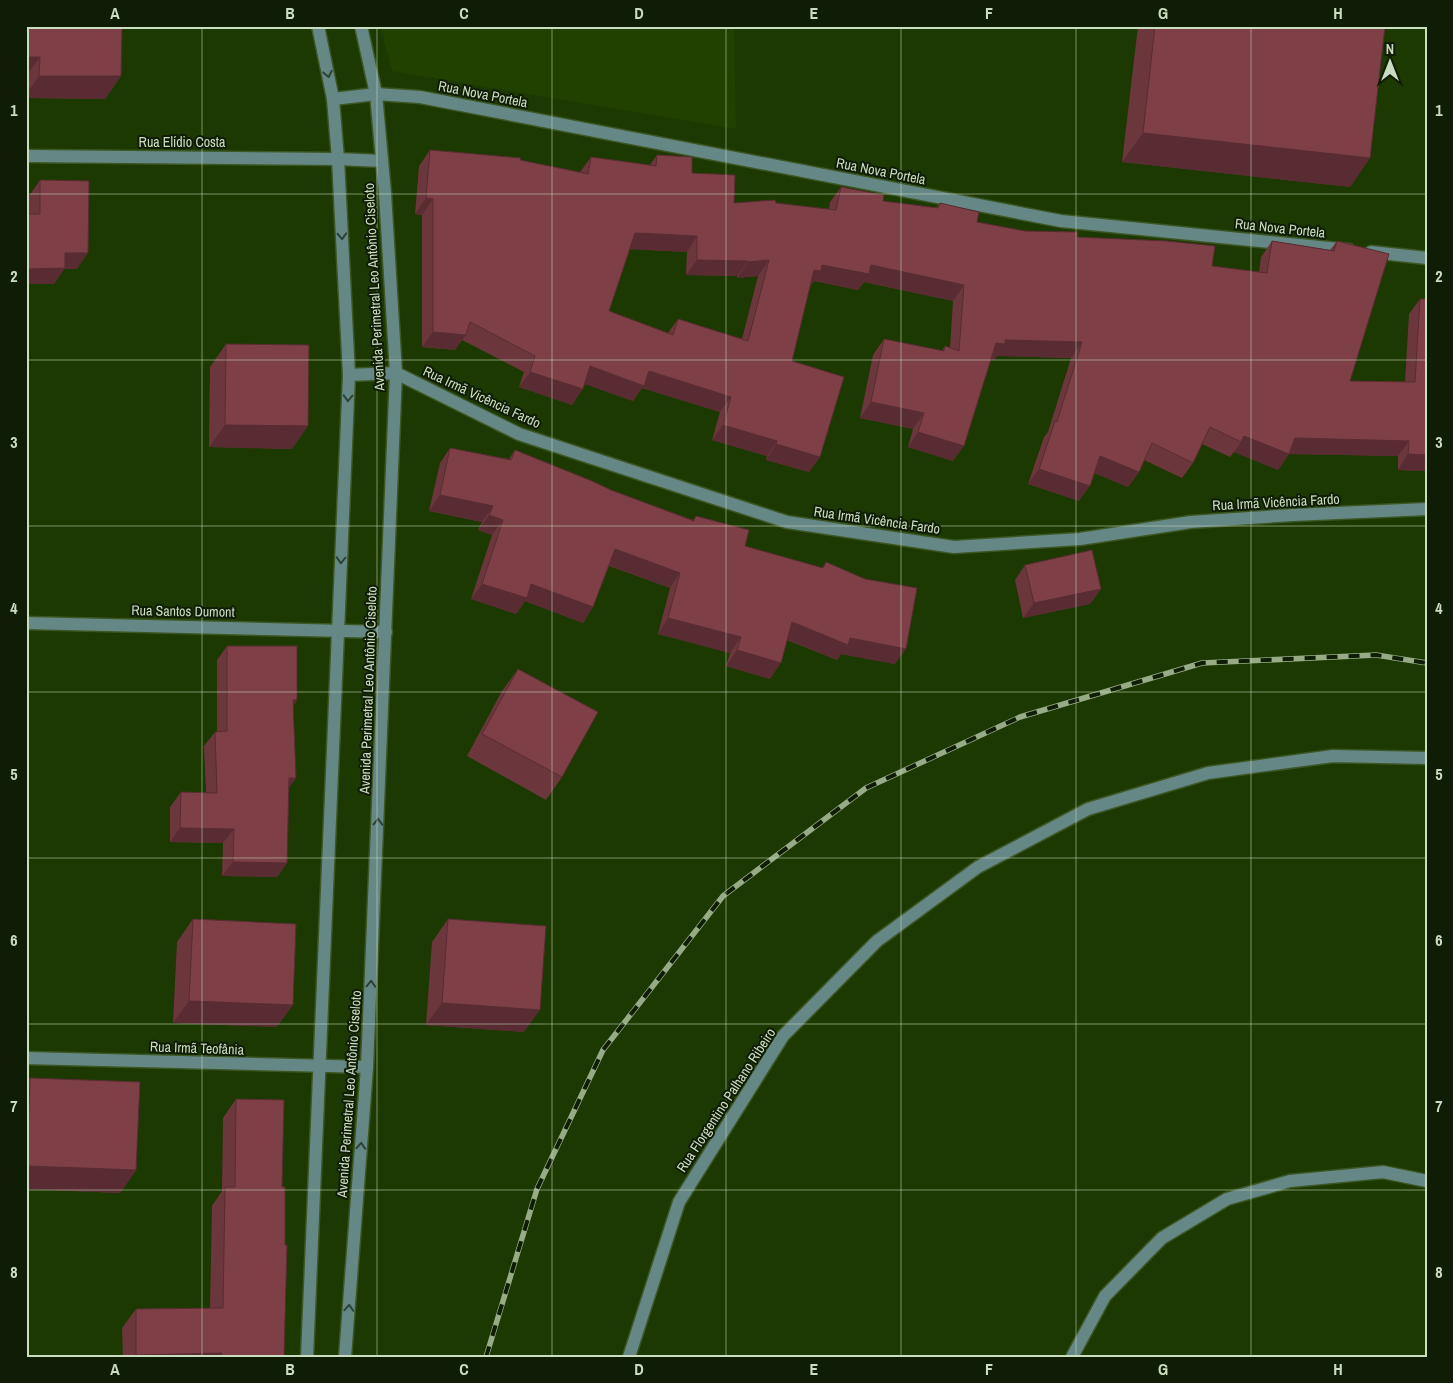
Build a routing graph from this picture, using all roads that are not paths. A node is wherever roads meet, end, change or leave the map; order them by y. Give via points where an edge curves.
1 (318, 26) edge
2 (361, 26) edge
3 (376, 94) junction
4 (333, 99) junction
5 (26, 156) edge
6 (338, 159) junction
7 (382, 160) junction
8 (1427, 258) edge
9 (396, 373) junction
10 (349, 375) junction
11 (1427, 510) edge
12 (26, 623) edge
13 (338, 630) junction
14 (386, 632) junction
15 (1427, 758) edge
16 (26, 1058) edge
17 (320, 1066) junction
18 (367, 1067) junction
19 (1427, 1181) edge
20 (307, 1357) edge
21 (345, 1357) edge
22 (630, 1357) edge
23 (1072, 1357) edge

1 -> 4 street, Avenida Perimetral Leo Antônio Ciseloto
2 - 3 street, Avenida Perimetral Leo Antônio Ciseloto
3 - 4 street, Rua Nova Portela
3 - 7 street, Avenida Perimetral Leo Antônio Ciseloto
3 - 8 street, Rua Nova Portela via 420,97 1061,221
4 - 6 street, Avenida Perimetral Leo Antônio Ciseloto
5 - 6 street, Rua Elídio Costa
6 - 7 street, Rua Elídio Costa
6 -> 10 street, Avenida Perimetral Leo Antônio Ciseloto
7 - 9 street, Avenida Perimetral Leo Antônio Ciseloto
9 - 10 street, Rua Irmã Vicência Fardo
9 - 11 street, Rua Irmã Vicência Fardo via 519,434 787,522 954,547 1080,539 1191,522
9 - 14 street, Avenida Perimetral Leo Antônio Ciseloto
10 -> 13 street, Avenida Perimetral Leo Antônio Ciseloto
12 - 13 street, Rua Santos Dumont
13 - 14 street, Rua Santos Dumont
13 - 17 street, Avenida Perimetral Leo Antônio Ciseloto
18 -> 14 street, Avenida Perimetral Leo Antônio Ciseloto
15 - 22 street, Rua Florgentino Palhano Ribeiro via 1333,756 1208,773 1088,809 978,867 877,941 783,1036 679,1202
16 - 17 street, Rua Irmã Teofânia
17 - 18 street, Rua Irmã Teofânia
17 - 20 street, Avenida Perimetral Leo Antônio Ciseloto
21 -> 18 street, Avenida Perimetral Leo Antônio Ciseloto
19 - 23 street via 1383,1172 1290,1181 1227,1199 1162,1238 1106,1296

